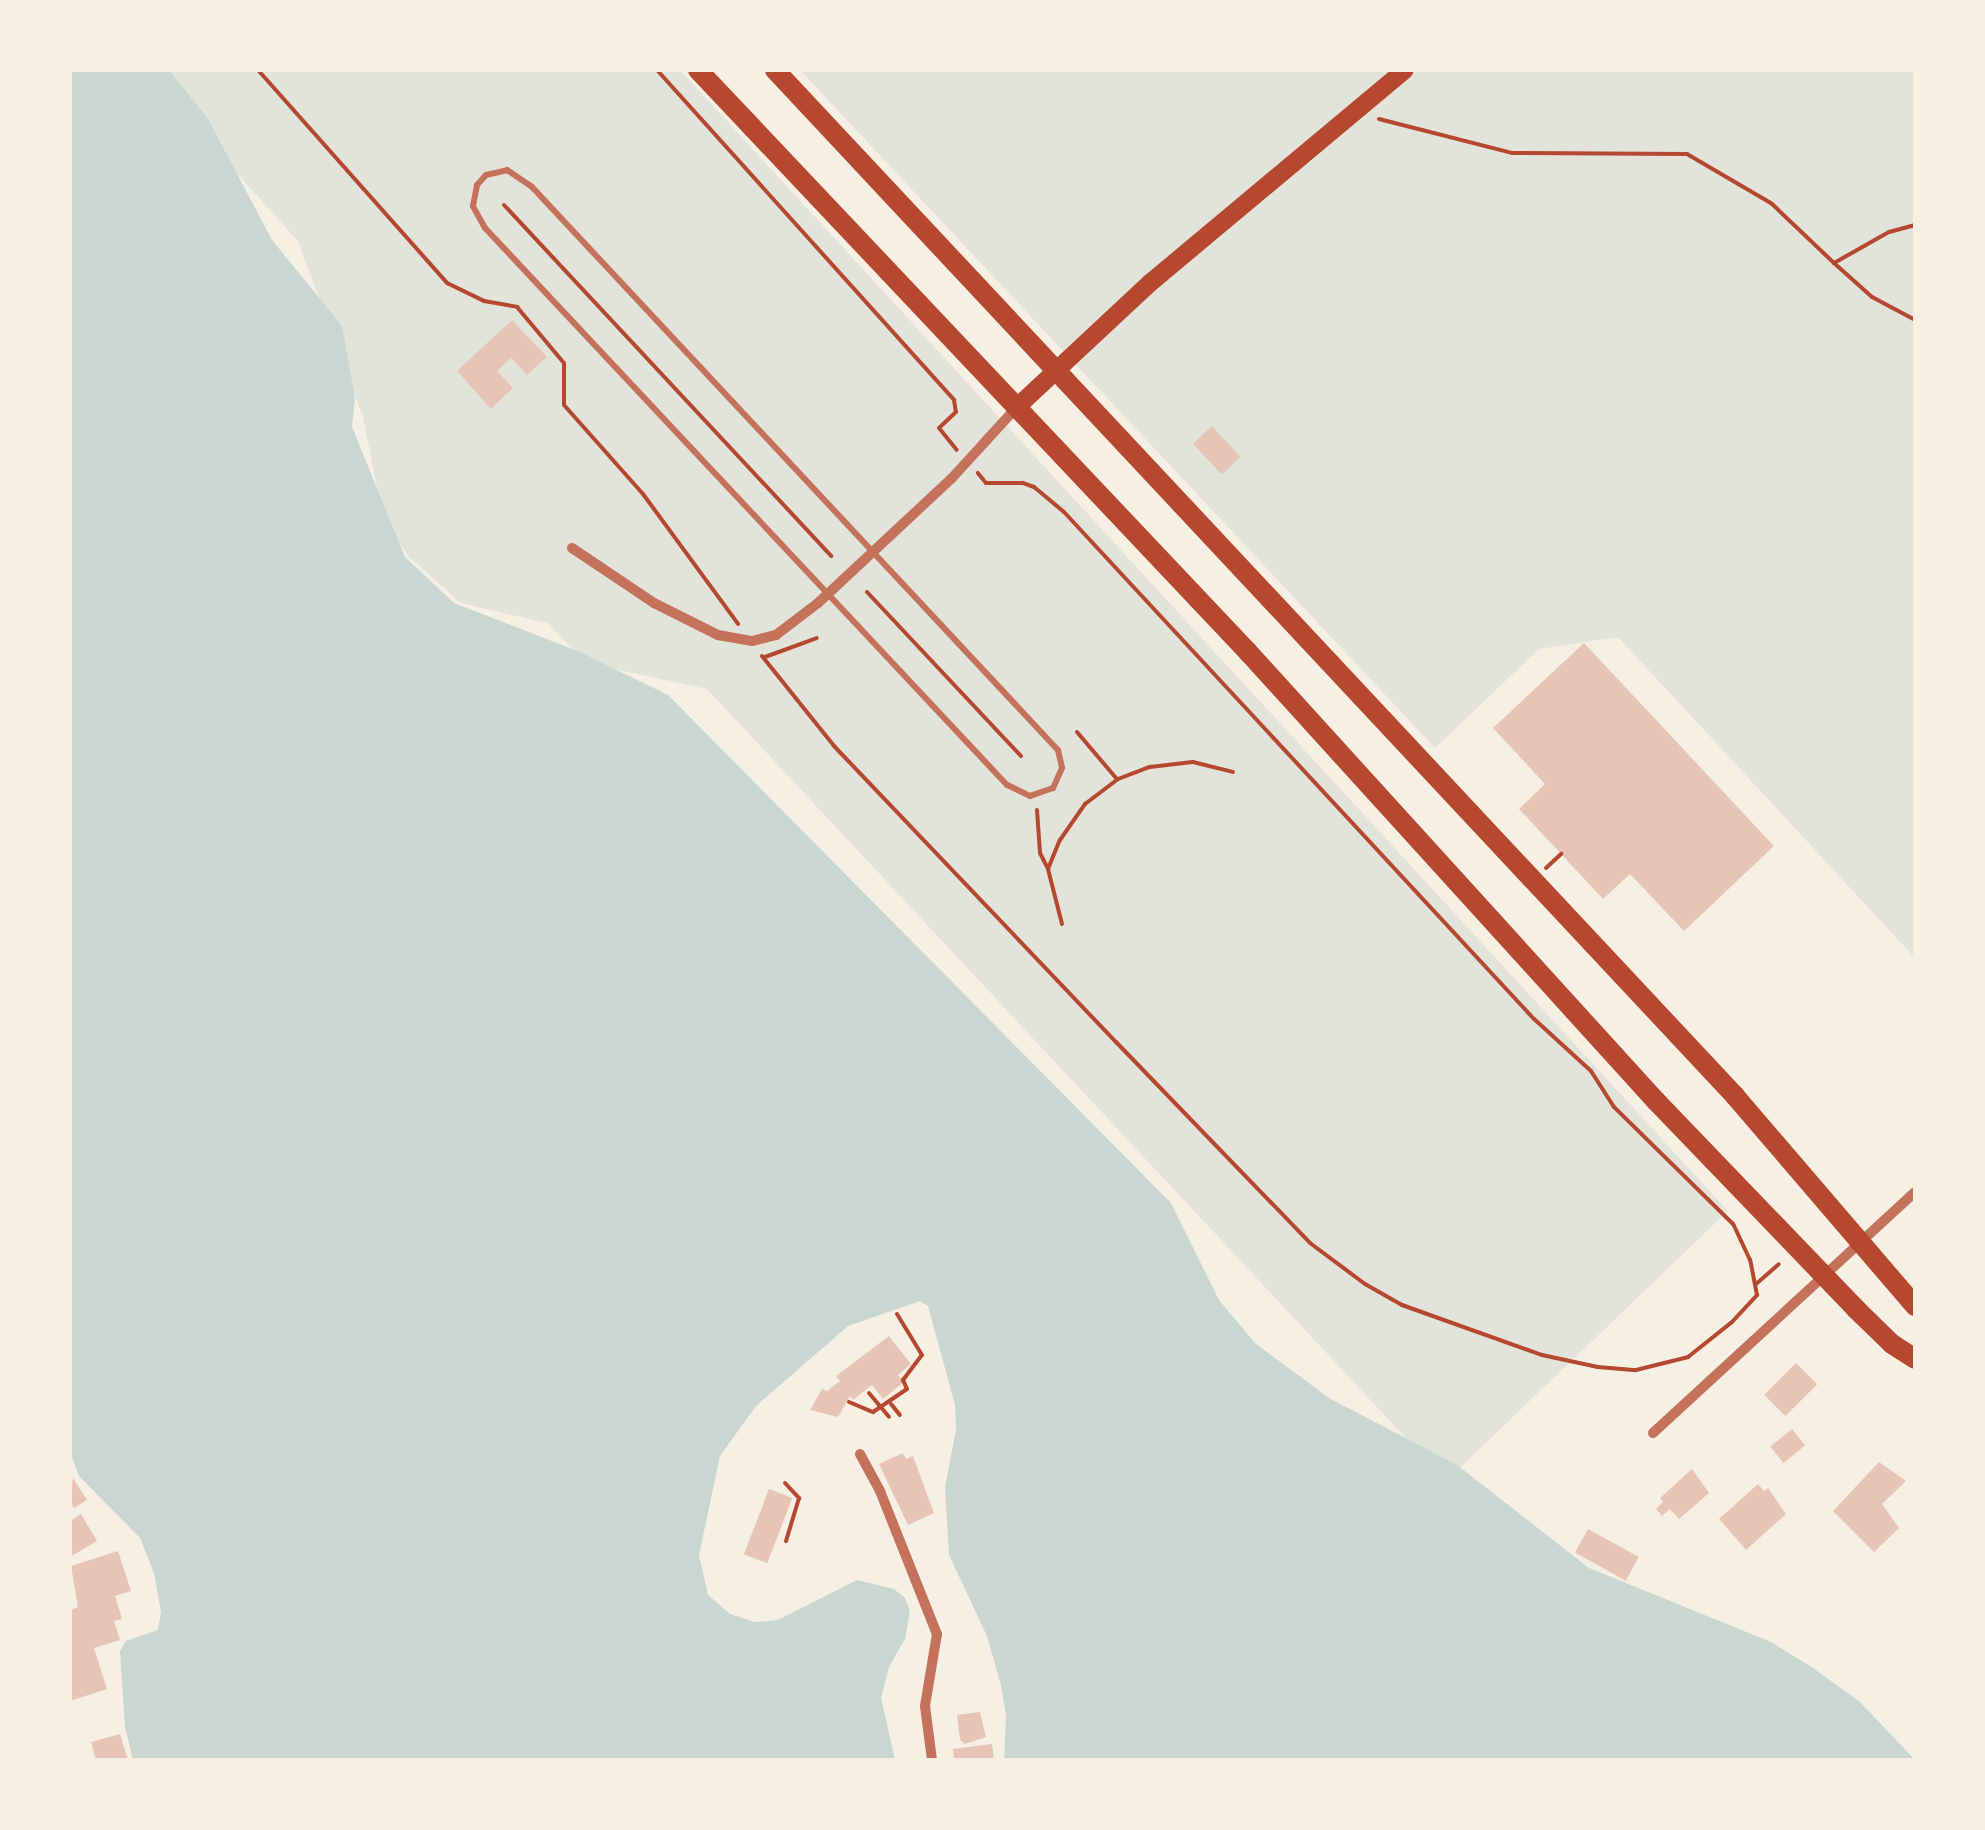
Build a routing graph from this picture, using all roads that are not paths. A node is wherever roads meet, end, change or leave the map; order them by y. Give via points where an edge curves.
1 (698, 70) edge
2 (775, 70) edge
3 (1397, 73) edge
4 (1054, 370) junction
5 (1016, 408) junction
6 (572, 548) dead end
7 (871, 554) junction
8 (828, 594) junction
9 (1915, 1192) edge
10 (1860, 1244) junction
11 (1824, 1274) junction
12 (1915, 1306) edge
13 (1915, 1359) edge
14 (1653, 1433) dead end
15 (860, 1454) dead end
16 (932, 1760) edge

1 - 5 main road
2 - 4 main road
3 - 4 main road
4 - 5 main road
4 - 10 main road via 1735,1096
5 - 7 street
5 - 11 main road
6 - 8 street via 681,618 752,642 788,628
7 - 8 street
7 - 8 lane via 1058,750 1062,768 1053,788 1030,796 1006,785
7 - 8 lane via 532,187 507,170 486,175 474,206 485,228
9 - 10 street
10 - 11 street
10 - 12 main road
11 - 13 main road
11 - 14 street
15 - 16 street via 937,1634 925,1706

